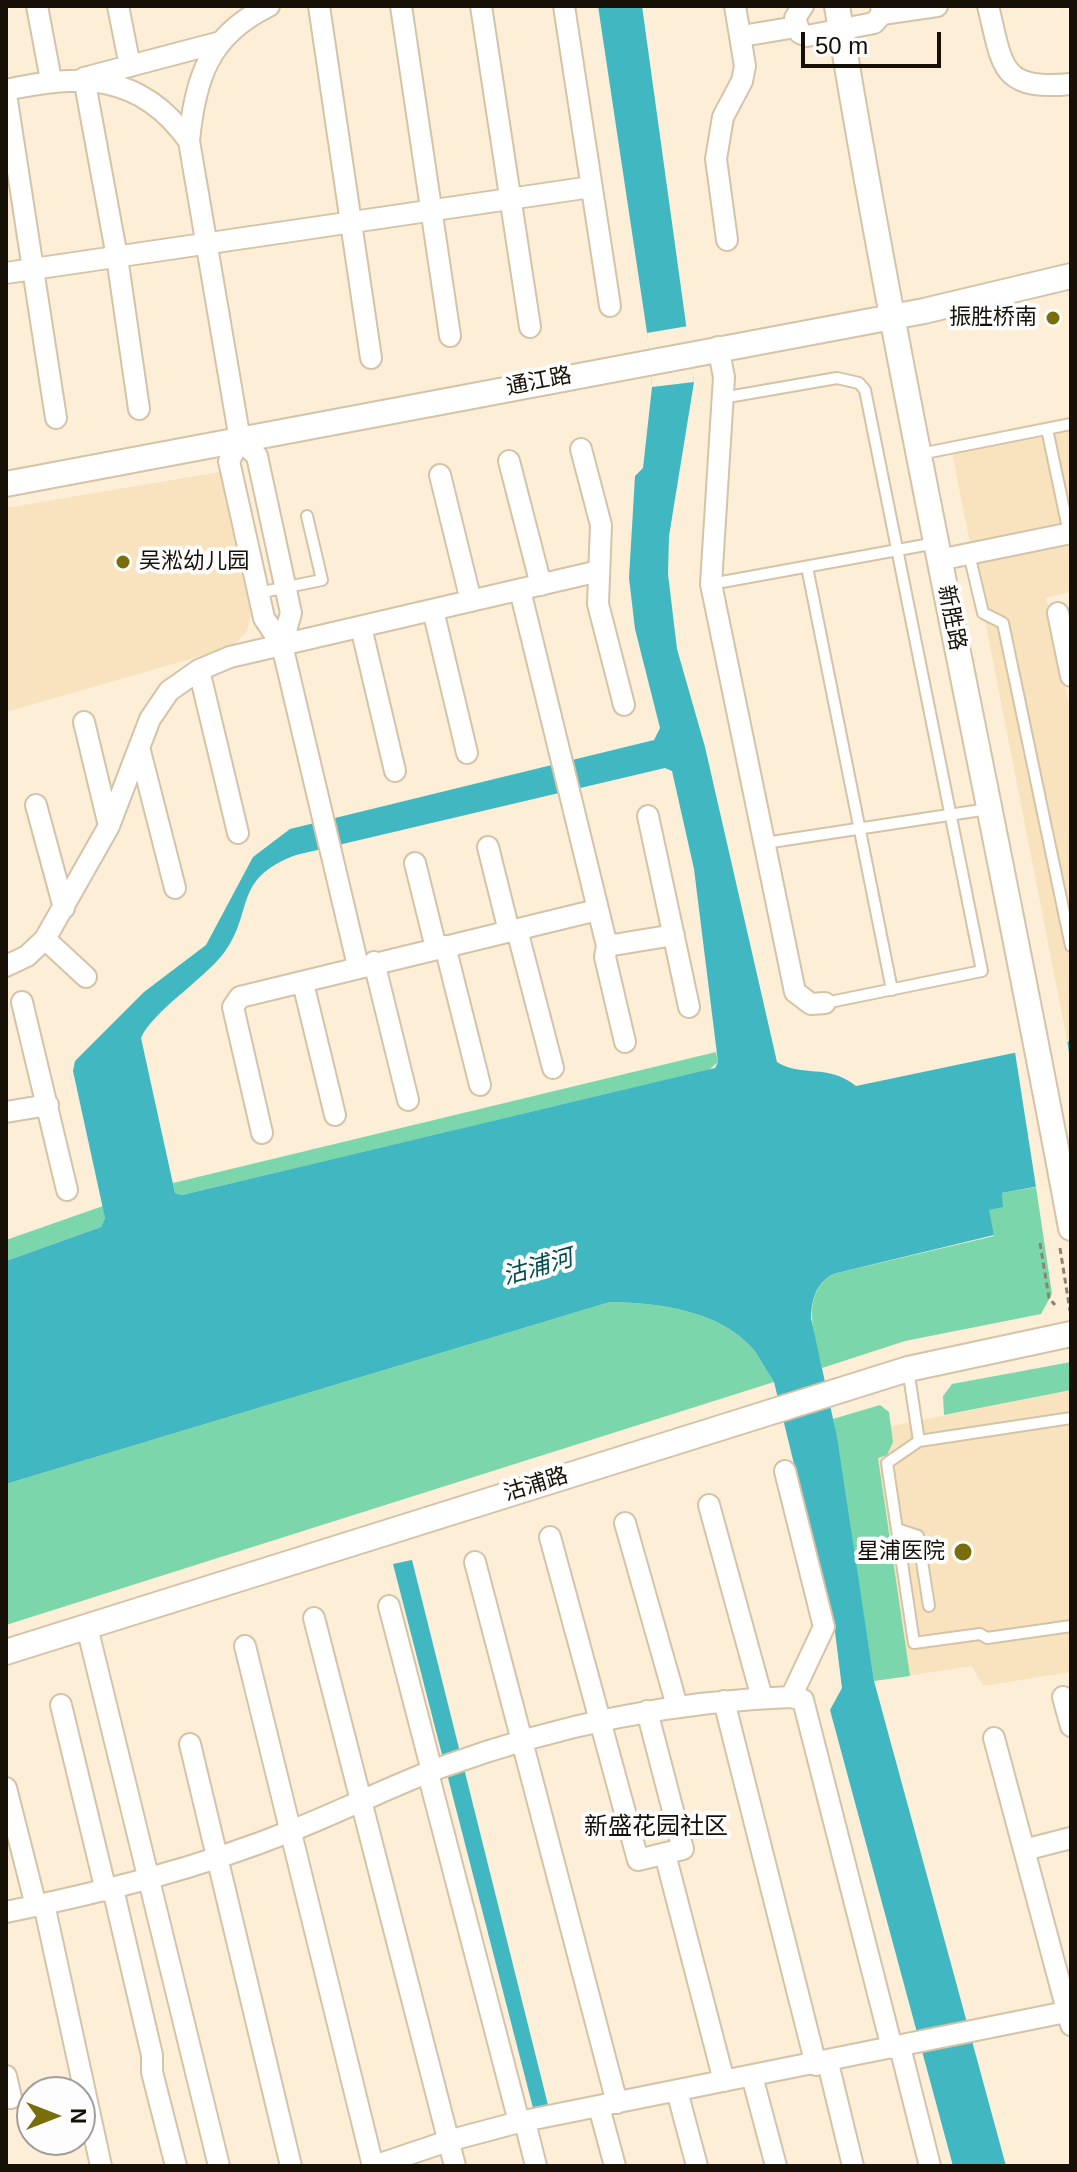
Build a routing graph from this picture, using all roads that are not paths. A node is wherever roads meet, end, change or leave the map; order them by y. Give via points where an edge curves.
1 (37, 6) edge
2 (118, 6) edge
3 (269, 6) edge
4 (319, 6) edge
5 (401, 6) edge
6 (481, 6) edge
7 (564, 6) edge
8 (735, 6) edge
9 (837, 6) edge
10 (937, 6) edge
11 (988, 6) edge
12 (881, 10) edge
13 (240, 14) edge
14 (798, 17) edge
15 (742, 32) junction
16 (841, 32) junction
17 (217, 43) junction
18 (130, 66) junction
19 (84, 78) junction
20 (51, 80) junction
21 (1071, 84) edge
22 (6, 92) edge
23 (189, 141) junction
24 (591, 187) junction
25 (509, 197) junction
26 (431, 209) junction
27 (351, 222) junction
28 (727, 240) dead end
29 (207, 244) junction
30 (117, 257) junction
31 (33, 269) junction
32 (6, 273) edge
33 (1071, 276) edge
34 (610, 306) dead end
35 (890, 318) junction
36 (530, 327) dead end
37 (450, 336) dead end
38 (718, 347) junction
39 (371, 358) dead end
40 (722, 398) junction
41 (139, 409) dead end
42 (56, 418) dead end
43 (1071, 424) edge
44 (1047, 429) junction
45 (240, 440) junction
46 (581, 449) dead end
47 (919, 454) junction
48 (509, 461) dead end
49 (440, 475) dead end
50 (6, 484) edge
51 (307, 516) dead end
52 (1070, 533) edge
53 (896, 551) junction
54 (938, 552) junction
55 (969, 554) junction
56 (807, 567) junction
57 (599, 571) junction
58 (711, 584) junction
59 (541, 585) junction
60 (286, 588) junction
61 (520, 590) junction
62 (258, 593) junction
63 (471, 601) junction
64 (433, 610) junction
65 (1058, 613) dead end
66 (361, 627) junction
67 (282, 645) junction
68 (199, 670) junction
69 (1071, 676) edge
70 (624, 705) dead end
71 (84, 722) dead end
72 (139, 747) junction
73 (467, 753) dead end
74 (395, 771) dead end
75 (36, 805) dead end
76 (988, 809) junction
77 (948, 815) junction
78 (648, 816) dead end
79 (109, 826) junction
80 (860, 828) junction
81 (238, 833) dead end
82 (765, 843) junction
83 (488, 847) dead end
84 (415, 863) dead end
85 (175, 888) dead end
86 (64, 908) junction
87 (597, 910) junction
88 (513, 930) junction
89 (674, 935) junction
90 (45, 939) junction
91 (607, 946) junction
92 (1071, 946) edge
93 (441, 947) junction
94 (366, 964) junction
95 (6, 966) edge
96 (86, 977) dead end
97 (303, 983) junction
98 (892, 990) junction
99 (22, 1002) dead end
100 (825, 1003) joint
101 (689, 1007) dead end
102 (625, 1042) dead end
103 (553, 1068) dead end
104 (480, 1085) dead end
105 (408, 1100) dead end
106 (48, 1105) junction
107 (6, 1112) edge
108 (335, 1115) dead end
109 (262, 1133) dead end
110 (67, 1190) dead end
111 (1071, 1228) edge
112 (1071, 1334) edge
113 (908, 1369) junction
114 (1071, 1418) edge
115 (919, 1441) junction
116 (785, 1471) dead end
117 (709, 1505) dead end
118 (625, 1523) dead end
119 (897, 1529) junction
120 (550, 1537) dead end
121 (475, 1562) dead end
122 (389, 1606) dead end
123 (929, 1606) dead end
124 (314, 1618) dead end
125 (1071, 1626) edge
126 (87, 1627) junction
127 (245, 1646) dead end
128 (6, 1652) edge
129 (791, 1697) junction
130 (1063, 1697) dead end
131 (762, 1698) junction
132 (724, 1701) junction
133 (61, 1705) dead end
134 (677, 1706) junction
135 (647, 1711) junction
136 (599, 1721) junction
137 (1071, 1726) edge
138 (994, 1738) dead end
139 (524, 1740) junction
140 (190, 1744) dead end
141 (433, 1771) junction
142 (6, 1788) edge
143 (362, 1801) junction
144 (291, 1832) junction
145 (1071, 1838) edge
146 (1024, 1850) junction
147 (665, 1854) junction
148 (217, 1858) junction
149 (148, 1879) junction
150 (110, 1890) junction
151 (40, 1905) junction
152 (6, 1912) edge
153 (1070, 2016) edge
154 (902, 2046) junction
155 (822, 2064) junction
156 (6, 2076) edge
157 (752, 2076) junction
158 (724, 2081) junction
159 (677, 2091) junction
160 (11, 2098) dead end
161 (608, 2105) junction
162 (522, 2122) junction
163 (448, 2141) junction
164 (101, 2166) edge
165 (176, 2166) edge
166 (219, 2166) edge
167 (291, 2166) edge
168 (373, 2166) edge
169 (455, 2166) edge
170 (536, 2166) edge
171 (615, 2166) edge
172 (697, 2166) edge
173 (776, 2166) edge
174 (853, 2166) edge
175 (930, 2166) edge

1 - 20 street
2 - 18 street
3 - 13 street
4 - 27 street
5 - 26 street
6 - 25 street
7 - 24 street
8 - 15 street
9 - 16 street, 新胜路
10 - 12 street
11 - 21 street via 1002,62 1011,75 1032,86
12 - 16 street via 874,23
13 - 17 street
14 - 15 street
14 - 16 street via 807,36
15 - 28 street via 742,81 723,117 716,159
16 - 35 street, 新胜路
17 - 18 street
17 - 23 street via 192,109
18 - 19 street
19 - 20 street
19 - 23 street via 110,83 156,106
19 - 30 street
20 - 22 street
22 - 31 street
23 - 29 street
24 - 25 street
24 - 34 street
25 - 26 street
25 - 36 street
26 - 27 street
26 - 37 street
27 - 29 street
27 - 39 street
29 - 30 street
29 - 45 street
30 - 31 street
30 - 41 street
31 - 32 street
31 - 42 street
33 - 35 street, 通江路
35 - 38 street, 通江路
35 - 47 street, 新胜路
38 - 40 street
38 - 45 street, 通江路
40 - 53 lane via 837,378 859,383 865,390
40 - 58 street
43 - 44 lane
44 - 47 lane
44 - 52 lane
45 - 50 street, 通江路
45 - 60 street via 257,456
45 - 62 street via 229,461
46 - 57 street via 601,525
47 - 54 street, 新胜路
48 - 59 street
49 - 63 street
51 - 60 lane via 322,580
52 - 55 street
53 - 54 lane
53 - 56 lane
53 - 77 lane
54 - 55 street
54 - 76 street, 新胜路
55 - 92 lane via 983,613 1003,623
56 - 58 lane
56 - 80 lane
57 - 59 street
57 - 70 street via 598,604
58 - 82 street
59 - 61 street
60 - 62 lane
60 - 67 street via 291,613
61 - 63 street
61 - 87 street
62 - 67 street via 264,618
63 - 64 street
64 - 66 street
64 - 73 street
65 - 69 street
66 - 67 street
66 - 74 street
67 - 68 street
67 - 94 street via 331,853
68 - 72 street via 169,691
68 - 81 street
71 - 79 street
72 - 79 street
72 - 85 street
75 - 86 street
76 - 77 lane
76 - 111 street, 新胜路
77 - 80 lane
77 - 98 lane via 982,971
78 - 89 street
79 - 86 street
80 - 82 lane
80 - 98 lane
82 - 100 street via 795,992 811,1004
83 - 88 street
84 - 93 street
86 - 90 street
87 - 88 street
87 - 91 street
88 - 93 street
88 - 103 street
89 - 91 street
89 - 101 street
90 - 95 street
90 - 96 street
91 - 102 street
93 - 94 street
93 - 104 street
94 - 97 street
94 - 105 street
97 - 108 street
97 - 109 street via 240,997 233,1007
98 - 100 lane
99 - 106 street
106 - 107 street
106 - 110 street
112 - 113 street, 沽浦路
113 - 115 lane
113 - 126 street, 沽浦路
114 - 115 lane
115 - 119 lane via 887,1463
116 - 129 street via 824,1627
117 - 131 street
118 - 134 street
119 - 123 lane via 918,1536
119 - 125 lane via 914,1643
120 - 136 street
121 - 139 street
122 - 141 street
124 - 143 street
126 - 128 street, 沽浦路
126 - 149 street
127 - 144 street
129 - 131 street
129 - 154 street via 803,1700
130 - 137 street
131 - 132 street
132 - 134 street
132 - 155 street
133 - 150 street
134 - 135 street
135 - 136 street
135 - 147 street via 683,1849
136 - 139 street
136 - 147 street via 638,1860
138 - 146 street
139 - 141 street
139 - 161 street
140 - 148 street
141 - 143 street
141 - 162 street
142 - 151 street
143 - 144 street
143 - 163 street
144 - 148 street
144 - 168 street
145 - 146 street
146 - 153 street
147 - 158 street
148 - 149 street
148 - 167 street
149 - 150 street
149 - 166 street
150 - 151 street
150 - 165 street
151 - 152 street
151 - 164 street
153 - 154 street
154 - 155 street
154 - 175 street
155 - 157 street
155 - 174 street
156 - 160 street
157 - 158 street
157 - 173 street
158 - 159 street
159 - 161 street
159 - 172 street
161 - 162 street
161 - 171 street
162 - 163 street
162 - 170 street
163 - 168 street
163 - 169 street

